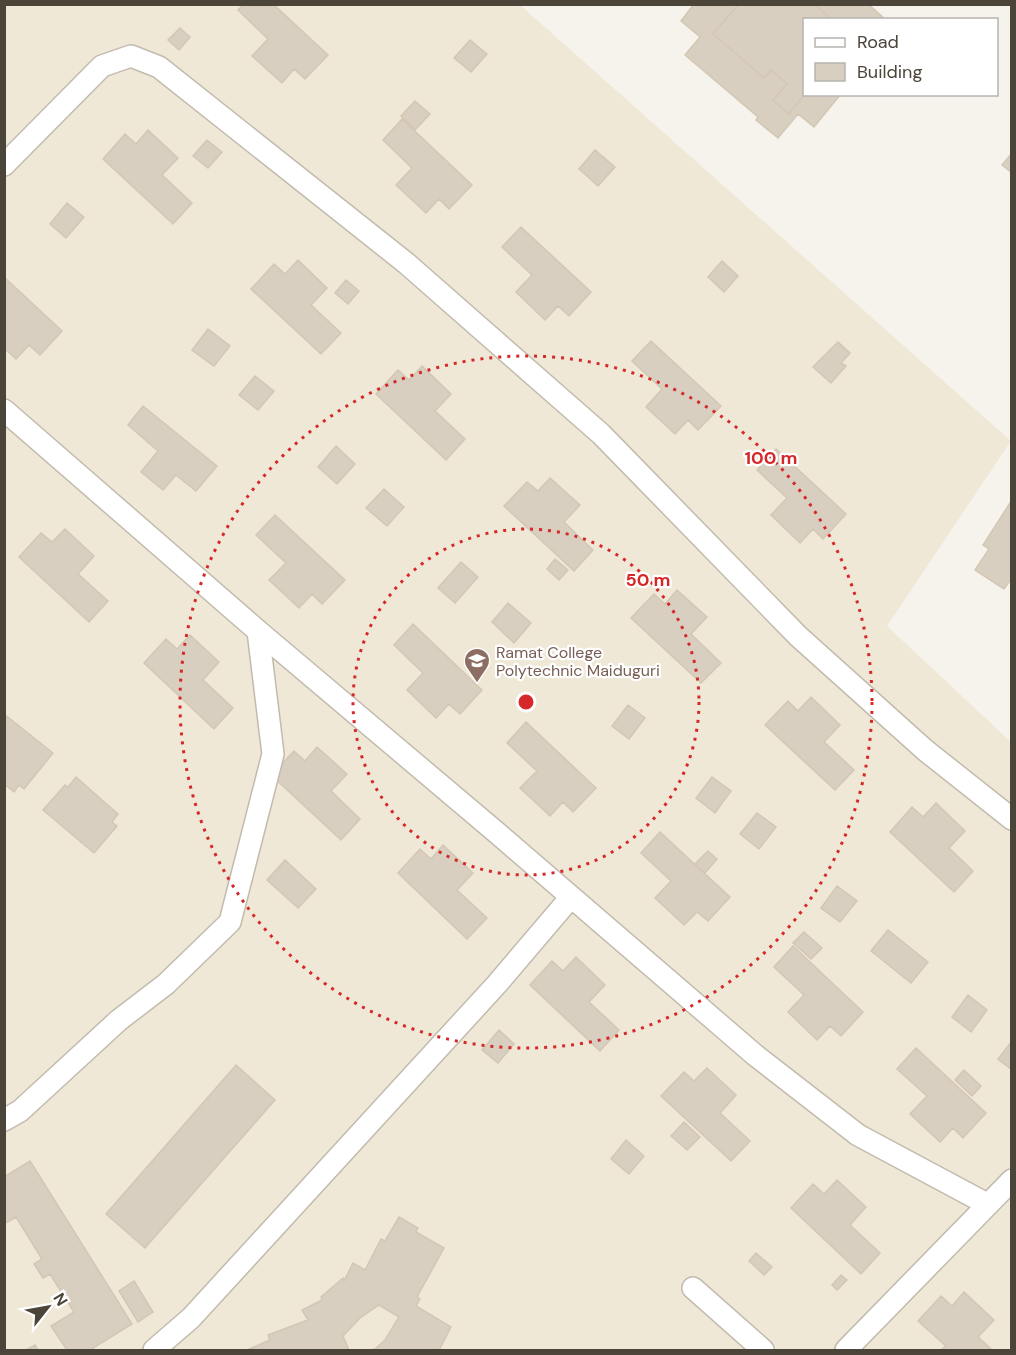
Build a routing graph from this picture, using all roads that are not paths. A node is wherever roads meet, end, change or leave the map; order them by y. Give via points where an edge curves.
1 (4, 165) edge
2 (4, 410) edge
3 (258, 631) junction
4 (1011, 819) edge
5 (571, 897) junction
6 (4, 1120) edge
7 (1011, 1180) edge
8 (987, 1204) junction
9 (693, 1288) dead end
10 (154, 1350) edge
11 (763, 1350) edge
12 (846, 1350) edge

1 - 4 street via 102,66 131,56 159,67 405,263 601,434 798,636 925,750
2 - 3 street
3 - 5 street
3 - 6 street via 273,754 230,922 166,984 119,1020 20,1111
5 - 8 street via 755,1055 858,1135
5 - 10 street via 190,1318
7 - 8 street
8 - 12 street
9 - 11 street

